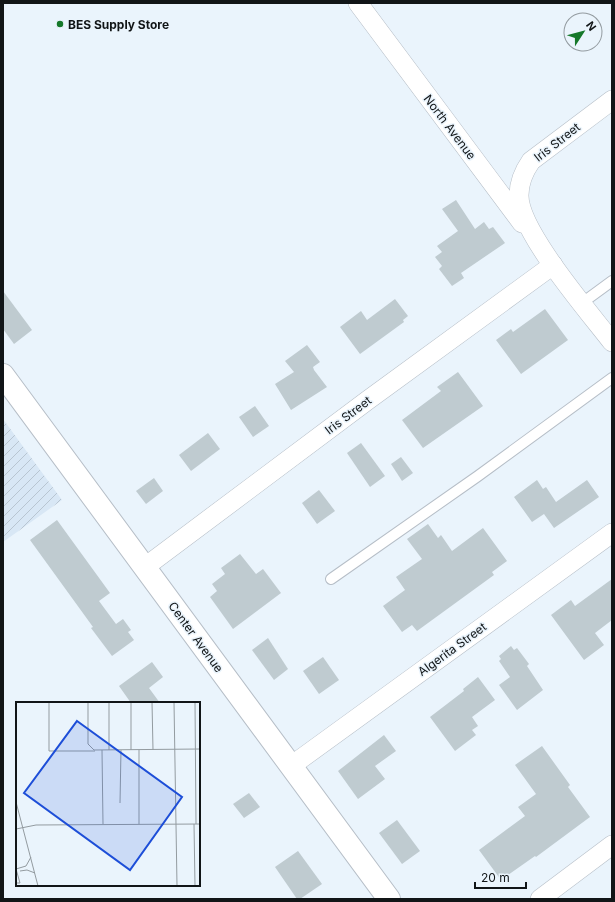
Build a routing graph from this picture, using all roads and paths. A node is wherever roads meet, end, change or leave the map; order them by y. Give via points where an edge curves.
1 (358, 3) edge
2 (612, 100) edge
3 (519, 196) joint
4 (548, 257) junction
5 (612, 281) edge
6 (582, 303) junction
7 (612, 342) edge
8 (3, 375) edge
9 (612, 378) edge
10 (612, 533) edge
11 (144, 567) junction
12 (331, 579) dead end
13 (291, 766) junction
14 (612, 846) edge
15 (389, 899) edge
16 (540, 899) edge

1 - 4 street, North Avenue
2 - 3 street, Iris Street via 531,161 524,170
3 - 4 street, North Avenue via 523,216
4 - 6 street, North Avenue
4 - 11 street, Iris Street via 368,400
5 - 6 lane
6 - 7 street, North Avenue
8 - 11 street, Center Avenue
9 - 12 lane
10 - 13 street, Algerita Street
11 - 13 street, Center Avenue
13 - 15 street, Center Avenue
14 - 16 street

